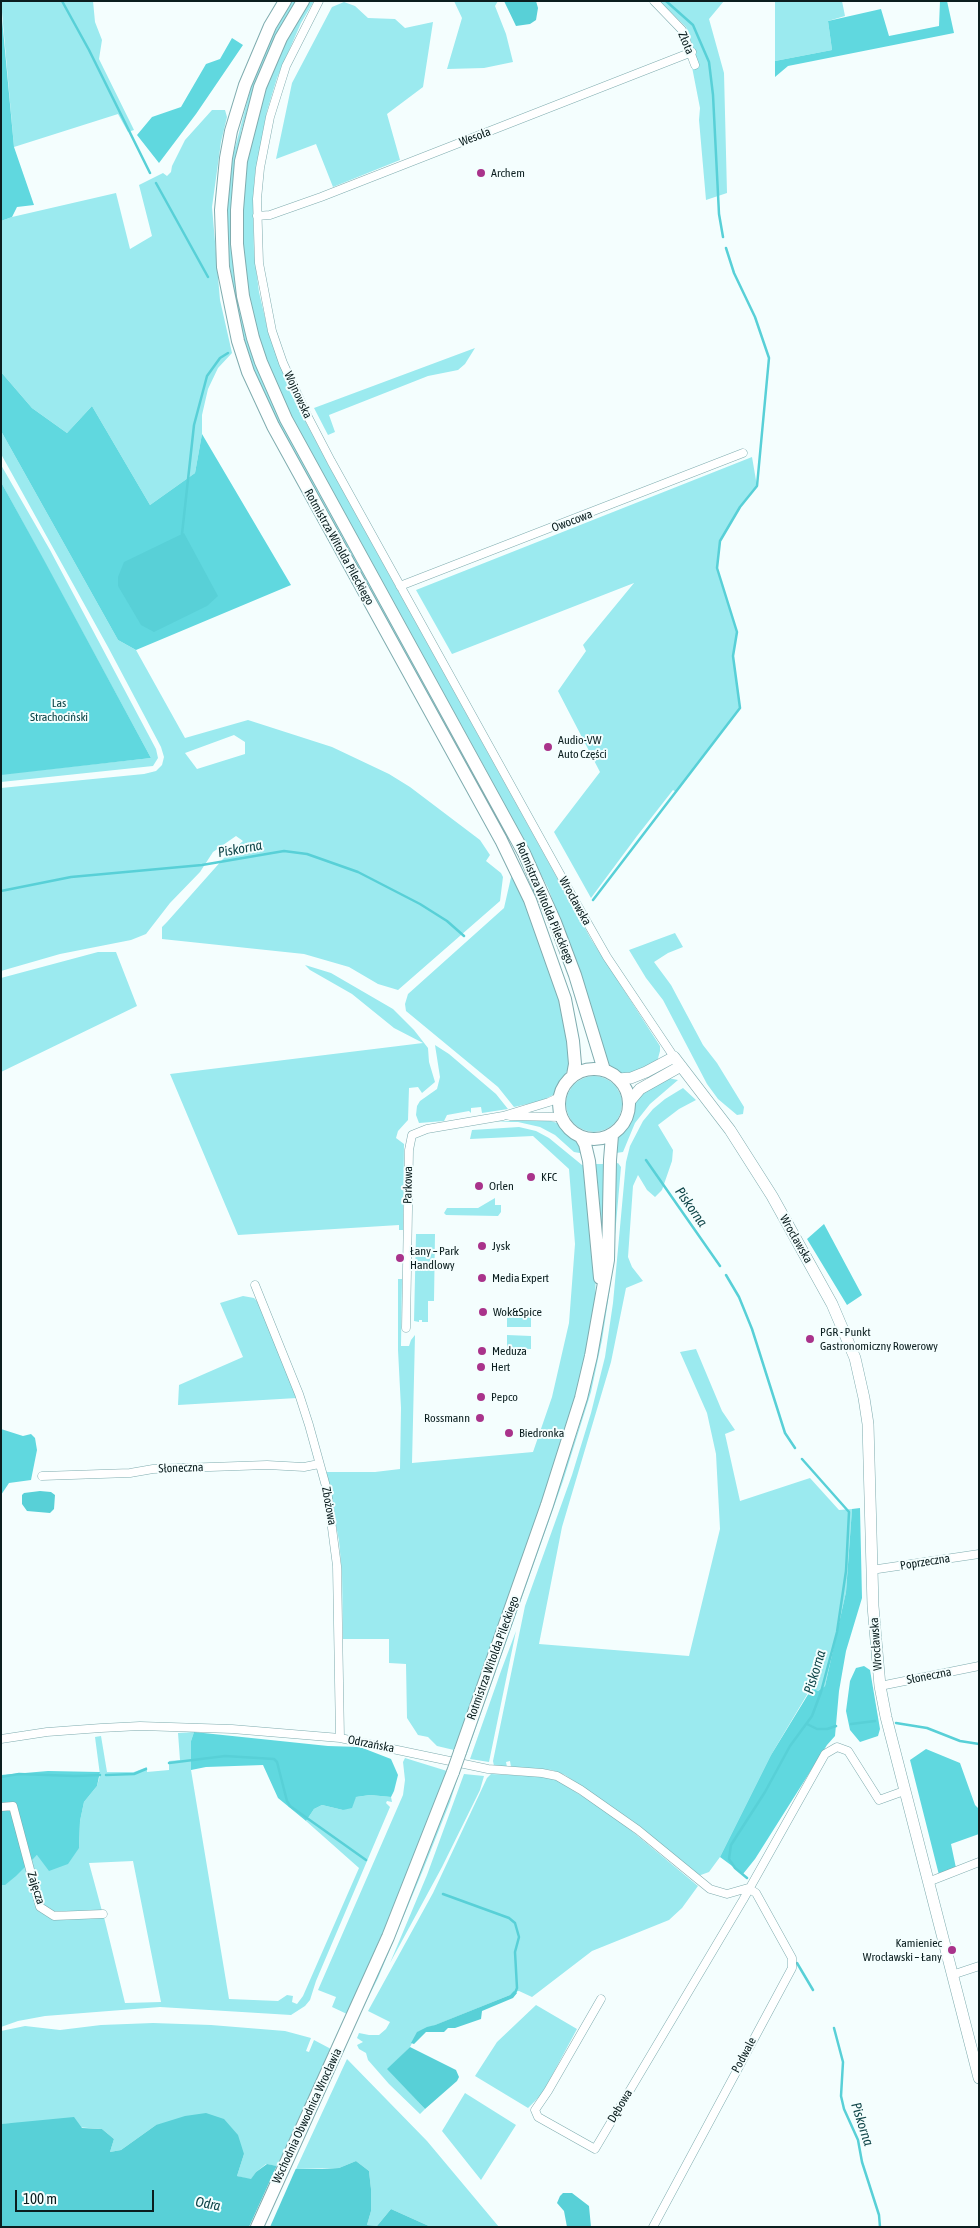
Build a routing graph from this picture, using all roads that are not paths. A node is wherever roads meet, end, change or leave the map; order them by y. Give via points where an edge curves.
1 (285, 1) edge
2 (303, 1) edge
3 (319, 1) edge
4 (654, 1) edge
5 (692, 52) junction
6 (695, 65) dead end
7 (257, 216) junction
8 (743, 453) dead end
9 (400, 586) junction
10 (495, 757) joint
11 (678, 1062) junction
12 (604, 1070) junction
13 (574, 1075) junction
14 (618, 1079) junction
15 (560, 1097) junction
16 (629, 1102) junction
17 (503, 1116) junction
18 (561, 1117) junction
19 (612, 1135) junction
20 (581, 1137) junction
21 (255, 1285) dead end
22 (601, 1301) junction
23 (406, 1328) dead end
24 (319, 1464) junction
25 (42, 1476) dead end
26 (979, 1554) edge
27 (872, 1570) junction
28 (979, 1666) edge
29 (880, 1686) junction
30 (340, 1738) junction
31 (1, 1739) edge
32 (904, 1791) junction
33 (1, 1807) edge
34 (979, 1862) edge
35 (928, 1882) junction
36 (748, 1888) junction
37 (103, 1914) dead end
38 (979, 1966) edge
39 (952, 1975) junction
40 (601, 1999) dead end
41 (358, 2006) joint
42 (979, 2078) edge
43 (257, 2227) edge
44 (653, 2227) edge

1 - 13 main road, Rotmistrza Witolda Pileckiego via 270,26 245,84 226,158 221,210 223,267 238,341 248,372 273,426 470,784 530,900 565,999 573,1042
2 - 12 main road, Rotmistrza Witolda Pileckiego via 281,38 266,73 252,112 241,161 236,210 237,244 243,296 253,338 286,419 524,853 575,975
3 - 7 street, Wojnowska via 293,50 275,97 260,168
4 - 5 street, Złota via 682,30
5 - 6 street, Złota
5 - 7 street, Wesoła via 314,200 270,215
7 - 9 street, Wojnowska via 263,291 283,363 306,413
8 - 9 street, Owocowa
9 - 10 street, Wojnowska
10 - 11 street, Wrocławska via 607,956
11 - 14 main road via 631,1078
11 - 16 main road via 640,1089
11 - 27 main road, Wrocławska via 730,1130 772,1196 832,1304 855,1358 868,1424
12 - 13 main road via 588,1069
12 - 14 main road
13 - 15 main road via 565,1084
14 - 16 main road
15 - 17 street
15 - 18 main road
16 - 19 main road via 625,1121
17 - 18 street
17 - 23 street, Parkowa via 427,1129 412,1135 409,1150
18 - 20 main road via 568,1129
19 - 20 main road via 596,1140
19 - 22 main road, Rotmistrza Witolda Pileckiego via 608,1260
20 - 22 main road, Rotmistrza Witolda Pileckiego via 588,1157
21 - 24 street, Zbożowa via 309,1424
22 - 41 main road, Rotmistrza Witolda Pileckiego, bridge via 592,1356 574,1426 453,1772
24 - 25 street, Słoneczna
24 - 30 street, Zbożowa via 327,1490 337,1566
26 - 27 street, Poprzeczna
27 - 29 main road, Wrocławska
28 - 29 street, Słoneczna
29 - 32 main road, Wrocławska
30 - 31 street, Odrzańska via 232,1728 140,1726 47,1732
30 - 36 street, Odrzańska via 488,1769 557,1776 638,1830 703,1884 727,1894
32 - 35 main road, Wrocławska
32 - 36 street via 879,1800 854,1758 837,1747 825,1754
33 - 37 street, Zajęcza via 12,1806 40,1907 54,1916
34 - 35 street
35 - 39 main road, Wrocławska
36 - 40 street, Dębowa via 595,2149 538,2117 535,2110
36 - 44 street, Podwale via 756,1893 789,1951 792,1968
38 - 39 street
39 - 42 main road, Wrocławska
41 - 43 main road, Wschodnia Obwodnica Wrocławia

